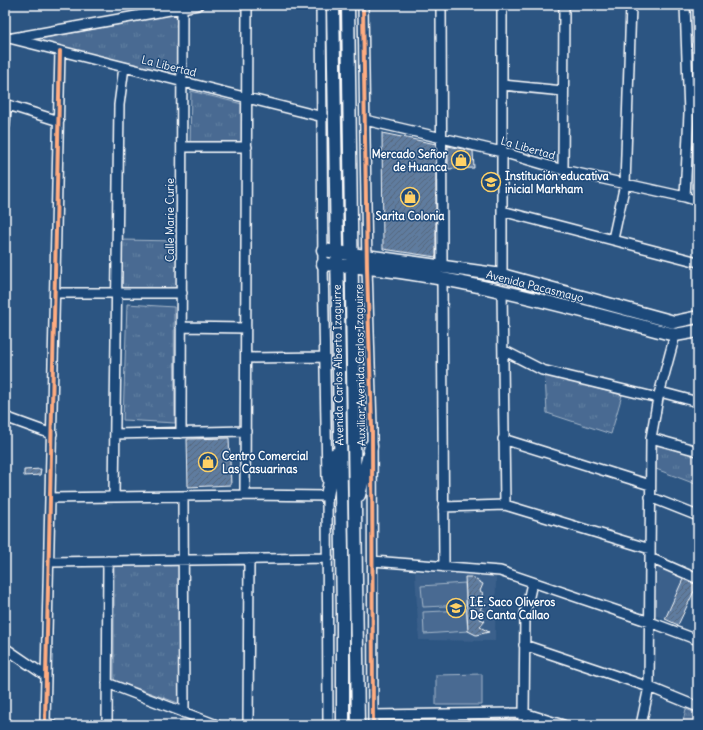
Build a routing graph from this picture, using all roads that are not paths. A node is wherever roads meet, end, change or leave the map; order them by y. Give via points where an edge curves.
1 (198, 5) edge
2 (247, 5) edge
3 (321, 5) edge
4 (329, 5) edge
5 (333, 5) edge
6 (364, 5) edge
7 (441, 5) edge
8 (502, 5) edge
9 (564, 5) edge
10 (631, 5) edge
11 (685, 5) edge
12 (349, 7) edge
13 (182, 8) junction
14 (333, 19) junction
15 (7, 38) edge
16 (60, 51) junction
17 (124, 67) junction
18 (182, 82) junction
19 (502, 85) junction
20 (563, 91) junction
21 (247, 98) junction
22 (6, 105) edge
23 (694, 116) edge
24 (322, 118) junction
25 (365, 120) junction
26 (59, 121) junction
27 (5, 125) edge
28 (443, 139) junction
29 (182, 147) junction
30 (247, 147) junction
31 (502, 152) junction
32 (563, 170) junction
33 (625, 184) junction
34 (685, 197) junction
35 (698, 201) edge
36 (502, 210) junction
37 (613, 239) junction
38 (323, 250) junction
39 (336, 251) junction
40 (352, 253) junction
41 (367, 255) junction
42 (698, 262) edge
43 (323, 264) junction
44 (336, 265) junction
45 (351, 266) junction
46 (442, 266) junction
47 (367, 268) junction
48 (502, 275) junction
49 (442, 280) junction
50 (502, 291) junction
51 (55, 293) junction
52 (117, 293) junction
53 (182, 293) junction
54 (698, 317) edge
55 (632, 318) junction
56 (182, 327) junction
57 (246, 328) junction
58 (698, 331) edge
59 (675, 335) junction
60 (503, 350) junction
61 (325, 357) junction
62 (246, 358) junction
63 (659, 395) junction
64 (698, 402) edge
65 (5, 417) edge
66 (340, 429) junction
67 (246, 431) junction
68 (182, 433) junction
69 (52, 434) junction
70 (115, 434) junction
71 (651, 438) junction
72 (503, 439) junction
73 (371, 446) junction
74 (698, 451) edge
75 (650, 484) junction
76 (245, 495) junction
77 (183, 496) junction
78 (327, 496) junction
79 (114, 497) junction
80 (650, 497) junction
81 (50, 498) junction
82 (505, 505) junction
83 (443, 507) junction
84 (355, 512) junction
85 (698, 516) edge
86 (650, 553) junction
87 (328, 558) junction
88 (248, 559) junction
89 (183, 560) junction
90 (108, 561) junction
91 (48, 562) junction
92 (373, 562) junction
93 (444, 567) junction
94 (698, 579) edge
95 (532, 583) junction
96 (343, 612) junction
97 (356, 612) junction
98 (650, 622) junction
99 (698, 640) edge
100 (524, 645) junction
101 (5, 648) edge
102 (46, 676) junction
103 (107, 683) junction
104 (649, 687) junction
105 (698, 707) edge
106 (184, 713) junction
107 (524, 713) junction
108 (454, 714) junction
109 (373, 720) edge
110 (5, 722) edge
111 (47, 724) edge
112 (9, 725) edge
113 (107, 725) edge
114 (217, 725) edge
115 (248, 725) edge
116 (328, 725) edge
117 (343, 725) edge
118 (358, 725) edge
119 (453, 725) edge
120 (522, 725) edge
121 (563, 725) edge
122 (641, 725) edge

1 - 13 street
2 - 21 street
3 - 24 street
4 - 14 main road
5 - 14 main road, Avenida Carlos Alberto Izaguirre
6 - 25 street, Auxiliar Avenida Carlos Izaguirre
7 - 28 street
8 - 19 street
9 - 20 street
10 - 33 street
11 - 23 street
12 - 40 main road, Avenida Carlos Alberto Izaguirre
13 - 15 street
13 - 18 street, Calle Marie Curie
14 - 39 main road, Avenida Carlos Alberto Izaguirre
15 - 16 street, La Libertad
16 - 17 street, La Libertad
16 - 26 street
17 - 18 street, La Libertad
17 - 52 street via 119,105
18 - 21 street, La Libertad
18 - 29 street, Calle Marie Curie
19 - 20 street
19 - 31 street
20 - 32 street
21 - 24 street, La Libertad
21 - 30 street
22 - 26 street
22 - 27 street
23 - 34 street
24 - 38 street
25 - 28 street, La Libertad
25 - 41 street, Auxiliar Avenida Carlos Izaguirre
26 - 51 street
28 - 31 street, La Libertad
28 - 46 street
29 - 30 street
29 - 53 street, Calle Marie Curie
30 - 57 street
31 - 32 street, La Libertad
31 - 36 street
32 - 33 street, La Libertad
33 - 34 street, La Libertad
33 - 37 street
34 - 35 street, La Libertad
36 - 37 street
36 - 48 street
37 - 42 street
38 - 39 main road, Avenida Pacasmayo
38 - 43 street
39 - 40 main road, Avenida Pacasmayo
39 - 44 main road, Avenida Carlos Alberto Izaguirre
40 - 41 main road, Avenida Pacasmayo
40 - 45 main road, Avenida Carlos Alberto Izaguirre
41 - 46 main road, Avenida Pacasmayo
41 - 47 street, Auxiliar Avenida Carlos Izaguirre
43 - 44 main road, Avenida Pacasmayo
43 - 61 street
44 - 45 main road, Avenida Pacasmayo
44 - 66 main road, Avenida Carlos Alberto Izaguirre
45 - 47 main road, Avenida Pacasmayo
45 - 84 main road, Avenida Carlos Alberto Izaguirre
46 - 48 main road, Avenida Pacasmayo
47 - 49 main road, Avenida Pacasmayo
47 - 73 street, Auxiliar Avenida Carlos Izaguirre
48 - 55 main road, Avenida Pacasmayo
49 - 50 main road, Avenida Pacasmayo
49 - 83 street
50 - 55 main road, Avenida Pacasmayo
50 - 60 street
51 - 52 street
51 - 69 street
52 - 53 street
52 - 70 street
53 - 56 street, Calle Marie Curie
54 - 55 main road, Avenida Pacasmayo via 674,322
55 - 59 main road, Avenida Pacasmayo
56 - 57 street
56 - 68 street, Calle Marie Curie
57 - 62 street
58 - 59 main road, Avenida Pacasmayo
59 - 63 street
60 - 63 street via 542,370
60 - 72 street
61 - 62 street
61 - 78 street
62 - 67 street
63 - 64 street
63 - 71 street
65 - 69 street
66 - 78 main road
66 - 96 main road, Avenida Carlos Alberto Izaguirre
67 - 68 street
67 - 76 street
68 - 70 street
69 - 81 street
70 - 79 street
71 - 74 street
71 - 75 street
72 - 75 street
72 - 82 street
73 - 84 main road
73 - 92 street, Auxiliar Avenida Carlos Izaguirre
75 - 80 street
76 - 77 street
76 - 78 street
77 - 79 street
77 - 89 street
78 - 87 street
79 - 81 street
80 - 85 street
80 - 86 street
81 - 91 street
82 - 83 street
82 - 86 street
83 - 93 street
84 - 97 main road, Avenida Carlos Alberto Izaguirre
86 - 94 street
86 - 98 street
87 - 88 street
87 - 116 street
88 - 89 street
88 - 115 street
89 - 90 street
89 - 106 street
90 - 91 street
90 - 103 street
91 - 102 street
92 - 93 street
92 - 109 street, Auxiliar Avenida Carlos Izaguirre
93 - 95 street via 500,571
95 - 98 street
95 - 100 street via 525,614
96 - 97 main road
96 - 117 main road, Avenida Carlos Alberto Izaguirre
97 - 118 main road, Avenida Carlos Alberto Izaguirre
98 - 99 street
98 - 104 street
100 - 104 street
100 - 107 street
101 - 102 street
102 - 111 street
103 - 106 street
103 - 113 street
104 - 105 street
104 - 122 street
106 - 114 street
107 - 108 street
107 - 120 street
107 - 121 street
108 - 109 street
108 - 119 street
110 - 112 street

